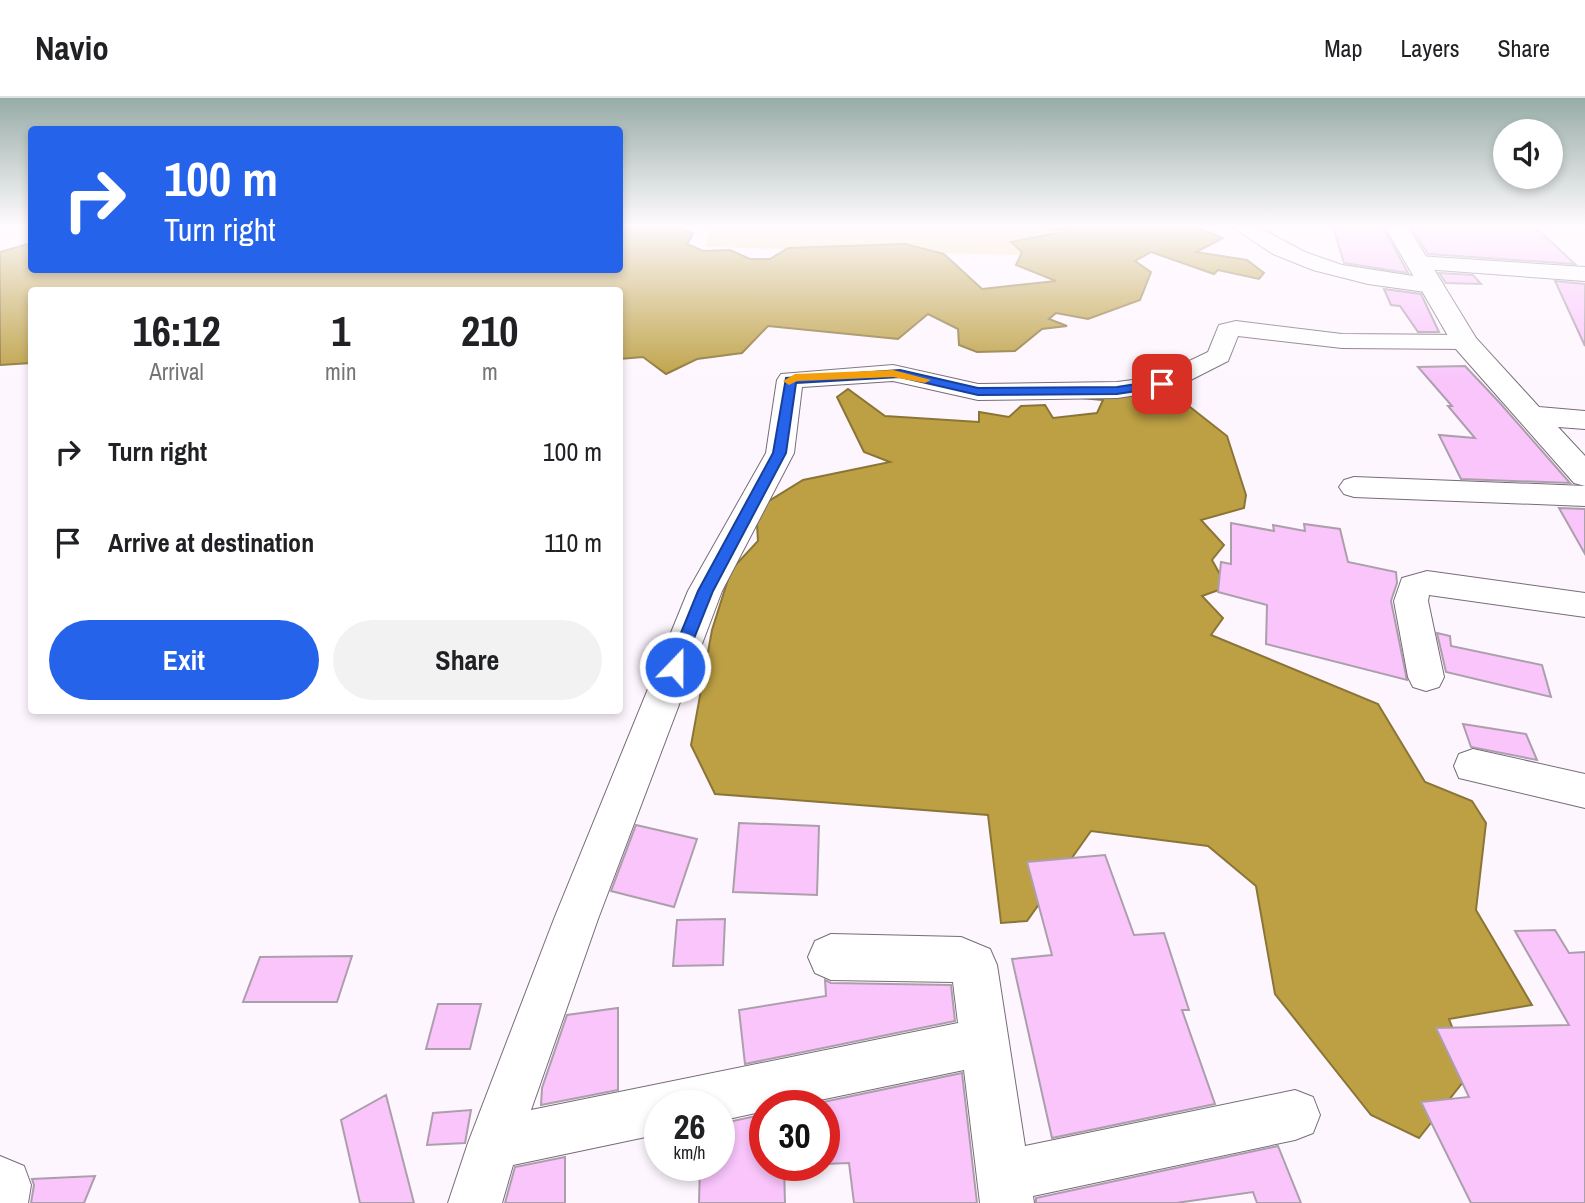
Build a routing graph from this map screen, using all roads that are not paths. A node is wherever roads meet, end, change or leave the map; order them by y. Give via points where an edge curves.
1 (1429, 279) edge
2 (1465, 342) junction
3 (1531, 415) junction
4 (1585, 420) edge
5 (1585, 476) edge
6 (1354, 487) dead end
7 (1585, 496) edge
8 (1585, 605) edge
9 (1426, 677) dead end
10 (1473, 766) dead end
11 (1585, 791) edge
12 (831, 957) dead end
13 (986, 1041) junction
14 (735, 1093) edge
15 (644, 1112) edge
16 (1295, 1115) dead end
17 (494, 1143) junction
18 (0, 1182) edge
19 (1005, 1190) edge
20 (1, 1203) edge
21 (475, 1203) edge

1 - 2 main road
2 - 3 main road
2 - 17 street via 1342,341 1236,328 1228,330 1219,356 1162,384 1117,390 978,392 893,373 790,380 780,453 705,591
3 - 4 main road
3 - 5 main road
6 - 7 street
8 - 9 street via 1427,583 1414,586 1411,601
10 - 11 street
12 - 13 street via 970,962 977,969
13 - 14 street
13 - 19 street
15 - 17 street
16 - 19 street
17 - 21 street
18 - 20 street via 5,1185

